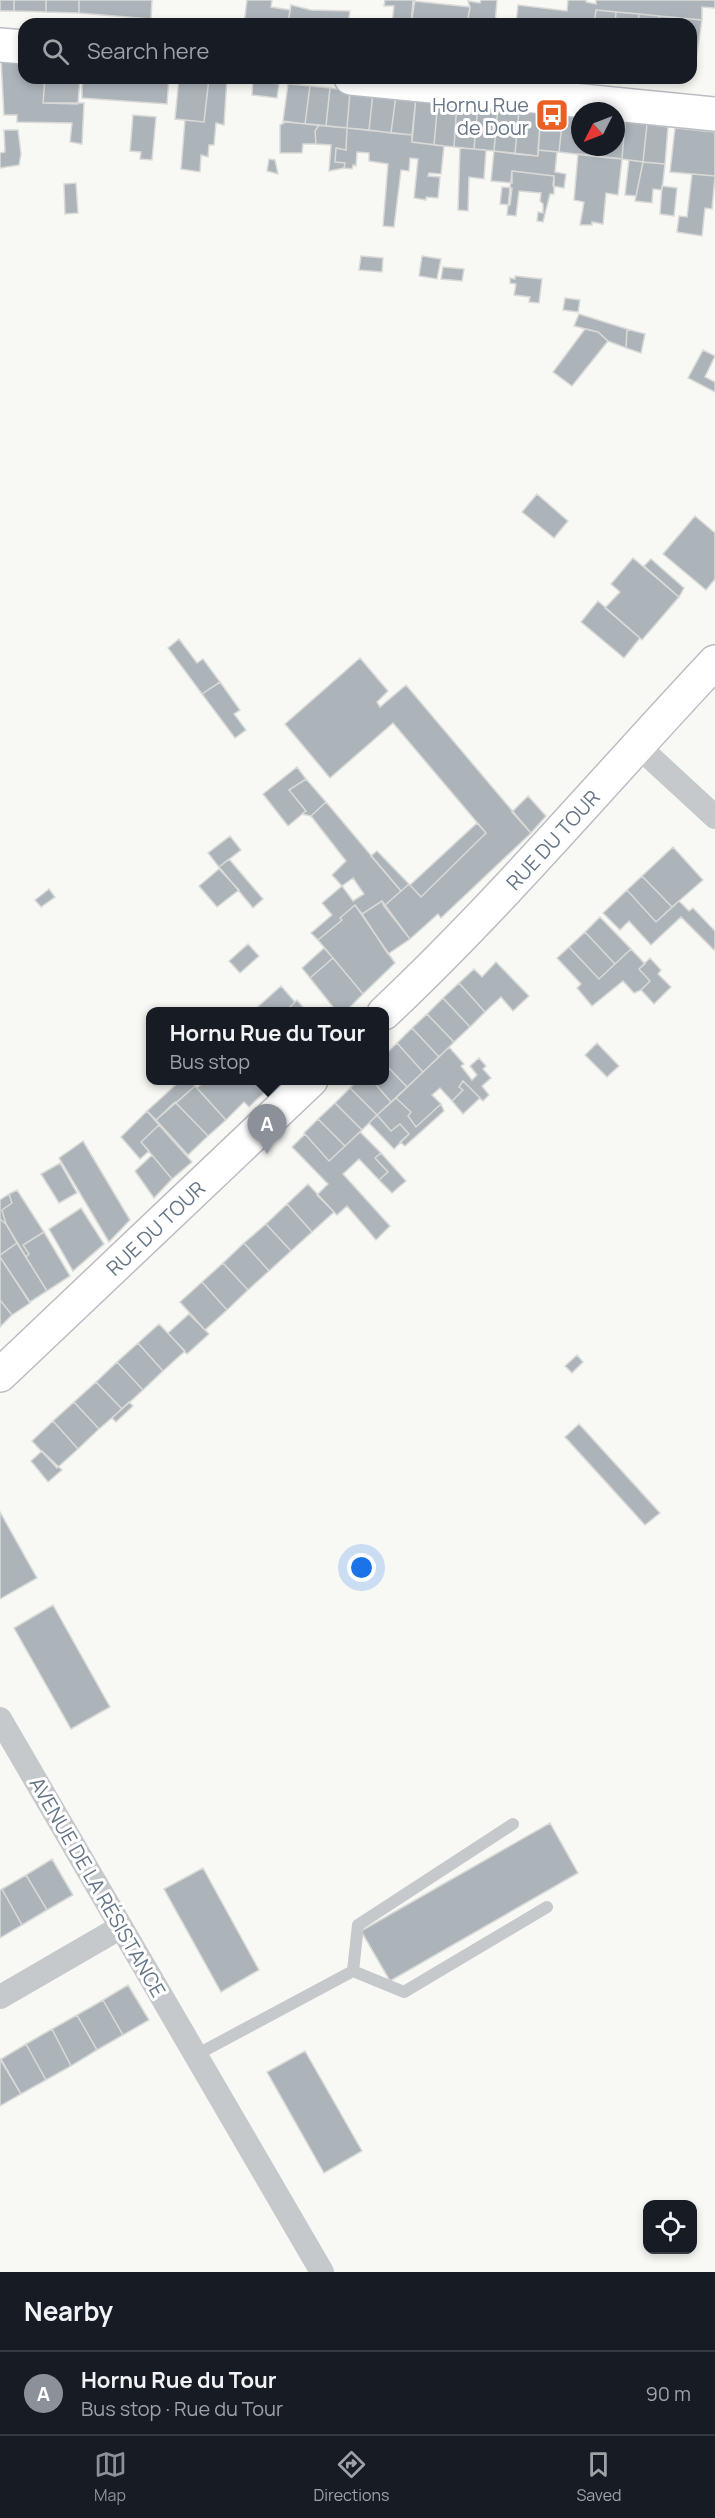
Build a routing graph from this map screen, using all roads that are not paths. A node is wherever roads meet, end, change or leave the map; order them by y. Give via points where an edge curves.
1 (0, 45) edge
2 (18, 46) edge
3 (412, 84) edge
4 (715, 114) edge
5 (715, 662) edge
6 (637, 746) junction
7 (715, 817) edge
8 (389, 1007) edge
9 (306, 1085) edge
10 (0, 1375) edge
11 (0, 1719) edge
12 (513, 1824) dead end
13 (547, 1907) dead end
14 (121, 1927) junction
15 (353, 1971) junction
16 (0, 1997) edge
17 (196, 2055) junction
18 (322, 2272) edge

1 - 2 street
3 - 4 street
5 - 6 street, RUE DU TOUR
6 - 7 street
6 - 8 street, RUE DU TOUR via 436,963
9 - 10 street, RUE DU TOUR
11 - 14 street, AVENUE DE LA RÉSISTANCE
12 - 15 lane via 358,1925
13 - 15 lane via 404,1992
14 - 16 street
14 - 17 street, AVENUE DE LA RÉSISTANCE
15 - 17 lane
17 - 18 street, AVENUE DE LA RÉSISTANCE

